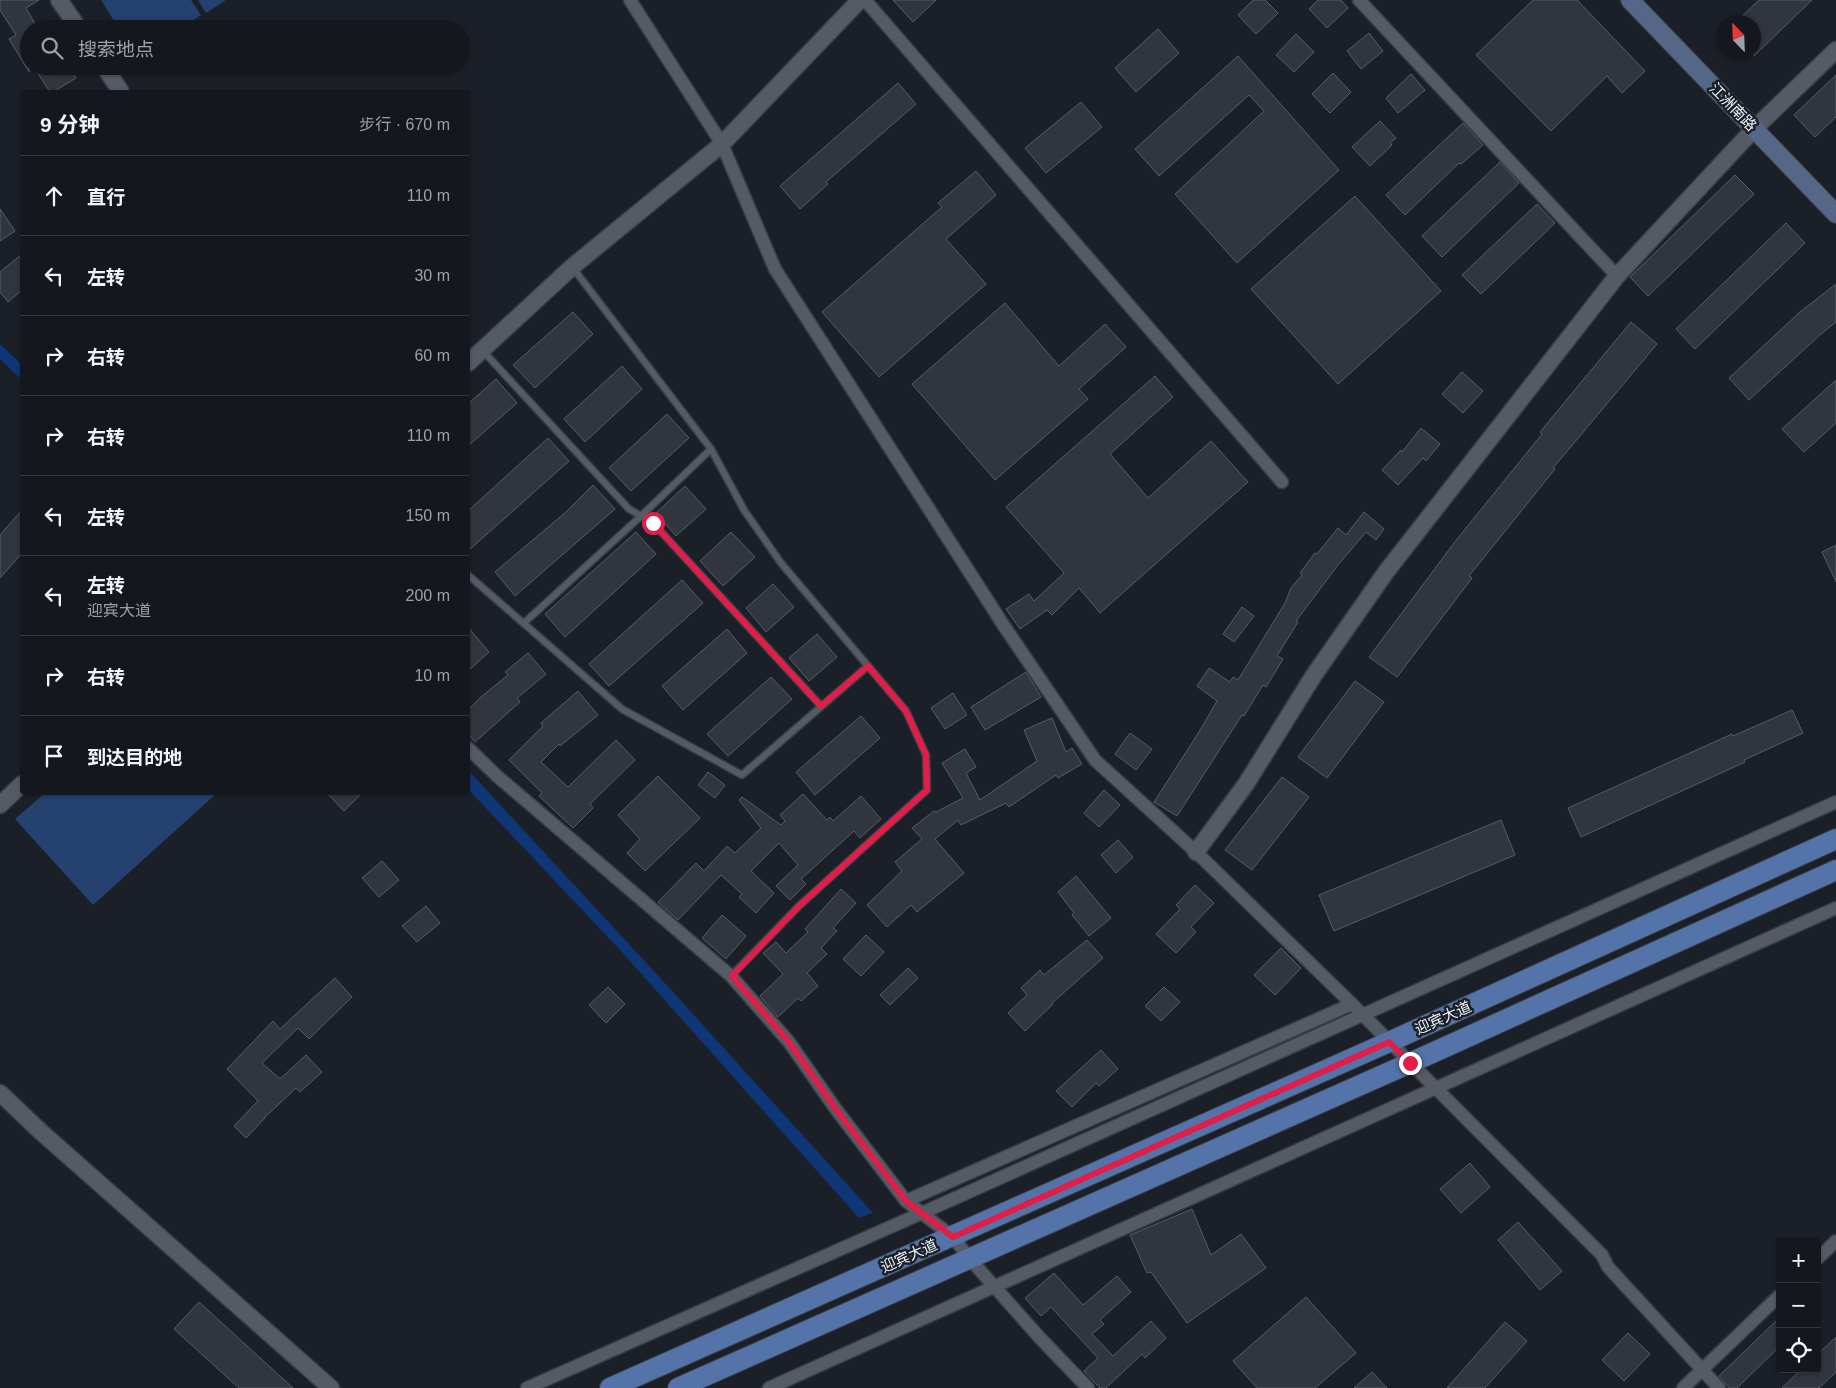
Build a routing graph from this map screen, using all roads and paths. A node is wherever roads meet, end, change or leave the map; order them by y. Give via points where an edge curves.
1 (59, 0) edge
2 (630, 0) edge
3 (860, 0) edge
4 (865, 0) edge
5 (1359, 0) edge
6 (1630, 0) edge
7 (72, 20) edge
8 (1836, 50) edge
9 (110, 75) edge
10 (120, 90) edge
11 (1754, 129) junction
12 (722, 144) junction
13 (1836, 214) edge
14 (572, 267) junction
15 (1617, 276) junction
16 (482, 349) junction
17 (470, 361) edge
18 (711, 449) junction
19 (1282, 482) dead end
20 (641, 516) junction
21 (470, 577) edge
22 (524, 623) junction
23 (868, 666) junction
24 (821, 706) junction
25 (470, 750) edge
26 (20, 786) edge
27 (1836, 802) edge
28 (0, 805) edge
29 (1836, 839) edge
30 (1196, 852) junction
31 (1836, 870) edge
32 (1836, 908) edge
33 (732, 976) junction
34 (1352, 1004) junction
35 (1363, 1015) junction
36 (1389, 1042) junction
37 (1410, 1063) junction
38 (1435, 1089) junction
39 (0, 1093) edge
40 (906, 1201) junction
41 (922, 1213) junction
42 (953, 1237) junction
43 (1836, 1241) edge
44 (1821, 1255) edge
45 (969, 1258) junction
46 (996, 1287) junction
47 (1776, 1299) edge
48 (1701, 1370) junction
49 (331, 1388) edge
50 (527, 1388) edge
51 (610, 1388) edge
52 (678, 1388) edge
53 (769, 1388) edge
54 (1088, 1388) edge
55 (1683, 1388) edge
56 (1718, 1388) edge

1 - 7 street
2 - 12 street
3 - 12 street
4 - 19 street
5 - 15 street
6 - 11 main road, 江洲南路
8 - 11 street
9 - 10 street
11 - 13 main road, 江洲南路
11 - 15 street
12 - 14 street
12 - 30 street via 775,269 1004,626 1095,760
14 - 16 street
14 - 18 lane
15 - 30 street via 1386,572 1314,674 1246,784
16 - 17 street
16 - 20 lane via 629,509
18 - 20 lane
18 - 23 lane via 744,510 781,563
20 - 22 lane
20 - 24 lane via 653,523
21 - 22 lane
22 - 24 lane via 622,709 742,775
23 - 24 lane
23 - 33 lane via 906,711 926,755 927,790 799,906
25 - 33 street
26 - 28 street
27 - 35 street
29 - 36 main road, 迎宾大道
30 - 34 street
31 - 37 main road, 迎宾大道
32 - 38 street
33 - 40 street via 789,1042
34 - 35 street
34 - 40 street
35 - 36 street
35 - 41 street
36 - 37 street
36 - 42 main road, 迎宾大道
37 - 38 street
37 - 45 main road, 迎宾大道
38 - 46 street
38 - 48 street via 1602,1255 1608,1267
39 - 49 street
40 - 41 street
41 - 42 street
41 - 50 street
42 - 45 street
42 - 51 main road, 迎宾大道
43 - 44 street
45 - 46 street
45 - 52 main road, 迎宾大道
46 - 53 street
46 - 54 street
47 - 48 street
48 - 55 street
48 - 56 street

